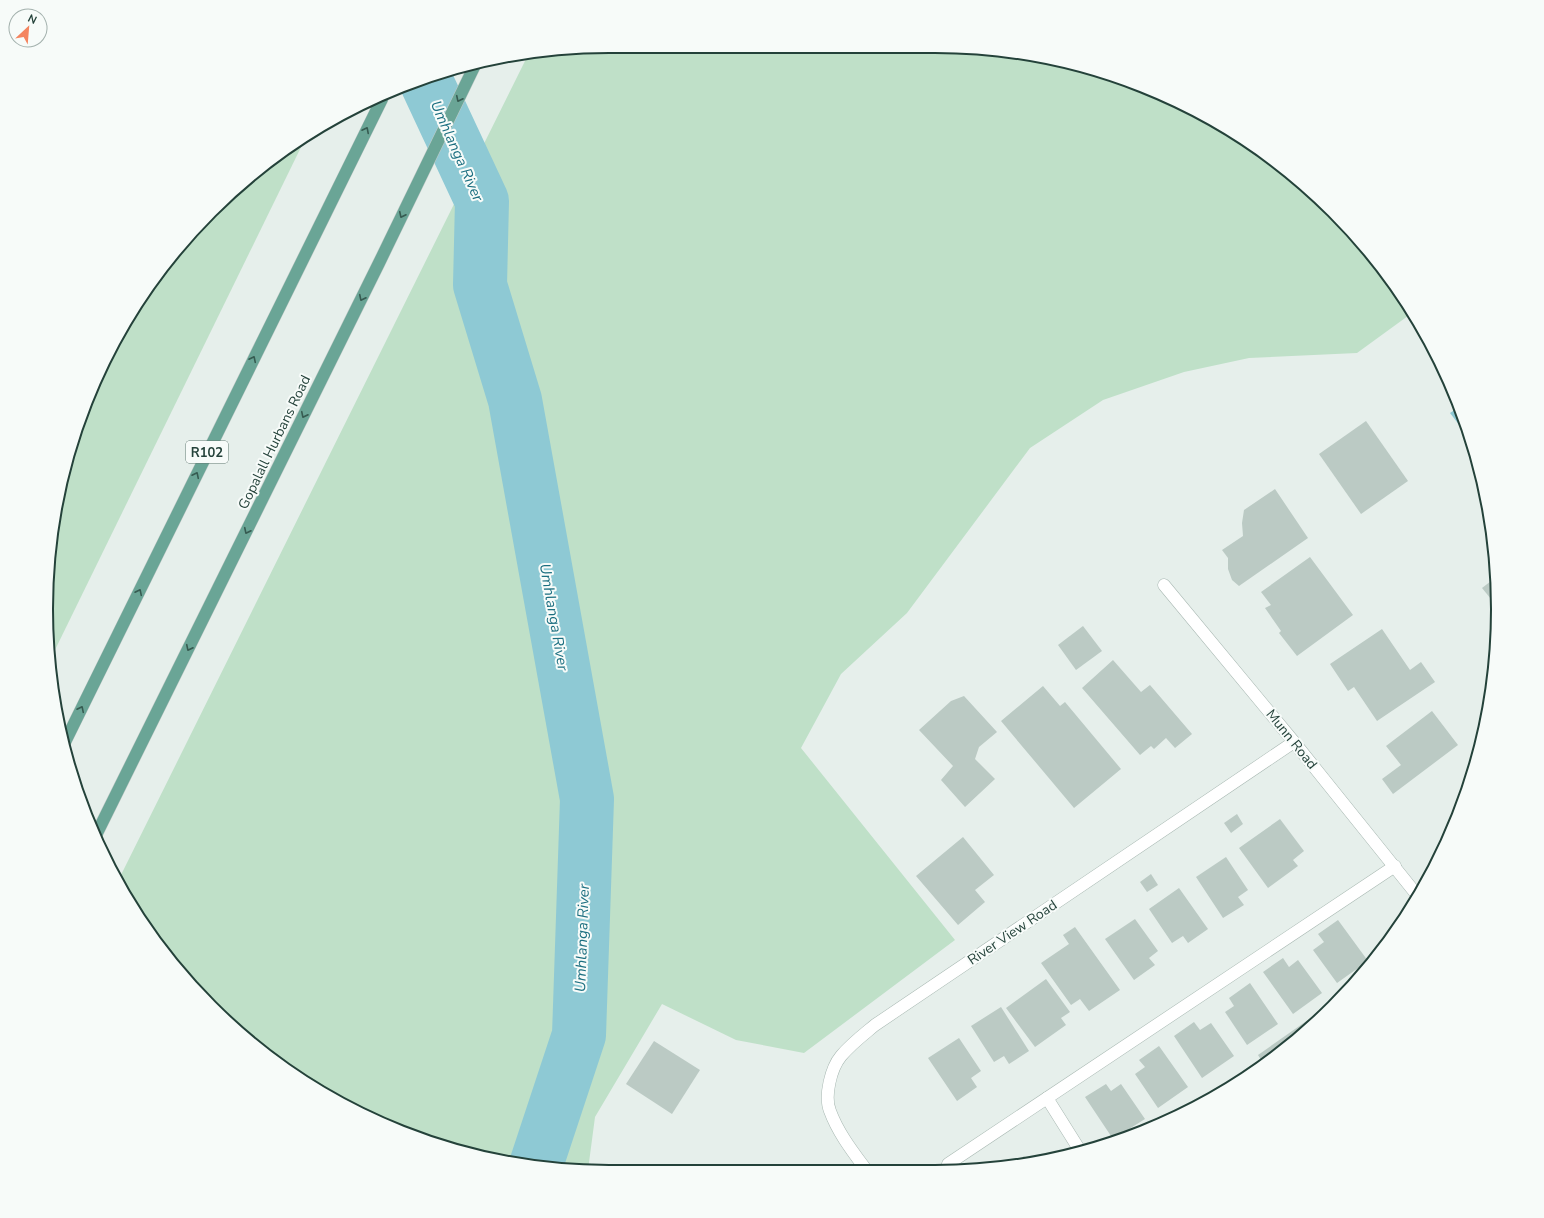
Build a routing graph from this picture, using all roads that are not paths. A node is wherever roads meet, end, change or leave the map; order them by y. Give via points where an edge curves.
1 (473, 70) edge
2 (380, 102) edge
3 (1164, 585) dead end
4 (68, 736) edge
5 (1294, 742) junction
6 (99, 831) edge
7 (1395, 866) junction
8 (1414, 891) edge
9 (1047, 1098) junction
10 (1077, 1146) edge
11 (948, 1164) dead end
12 (863, 1165) edge

1 -> 6 main road, Gopalall Hurbans Road
4 -> 2 main road, R102
3 - 5 street, Munn Road
5 - 7 street, Munn Road
5 - 12 street, River View Road via 882,1020 851,1044 840,1057 832,1073 828,1088 830,1110 846,1142
7 - 8 street, Munn Road
7 - 9 street
9 - 10 street
9 - 11 street

